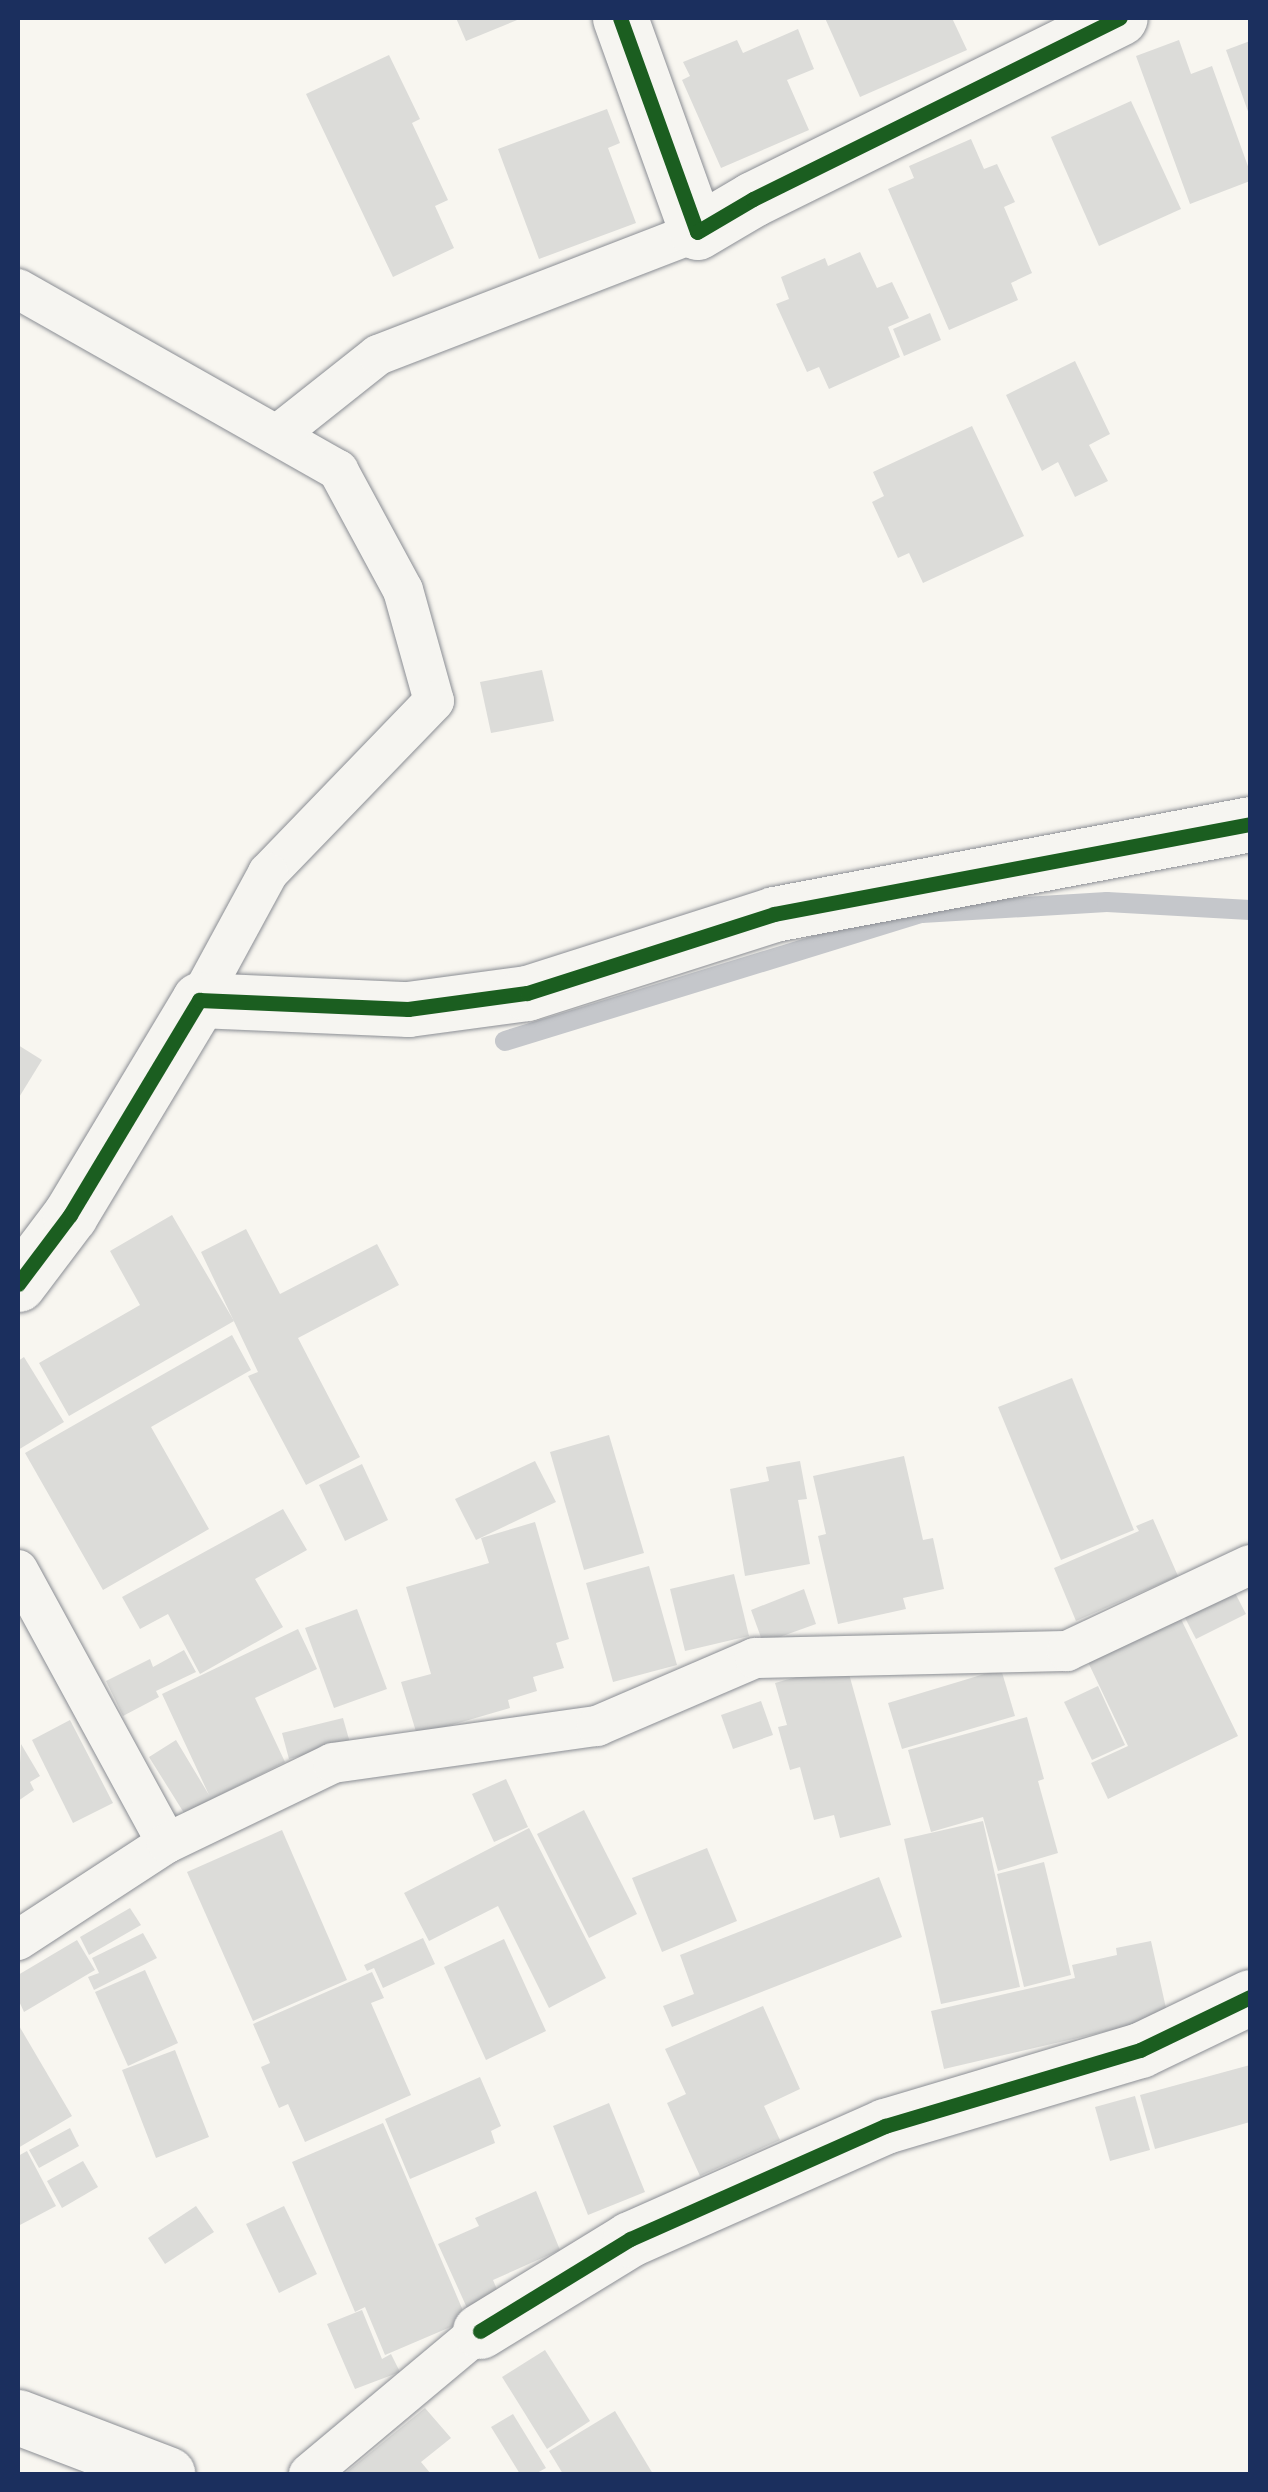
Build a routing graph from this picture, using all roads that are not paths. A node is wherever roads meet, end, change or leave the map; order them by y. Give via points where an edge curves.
1 (620, 18) edge
2 (1120, 18) edge
3 (1037, 36) edge
4 (696, 232) junction
5 (18, 289) edge
6 (277, 435) junction
7 (1250, 824) edge
8 (200, 1000) junction
9 (18, 1284) edge
10 (1250, 1565) edge
11 (18, 1570) edge
12 (168, 1844) junction
13 (18, 1940) edge
14 (1250, 1997) edge
15 (480, 2331) joint
16 (18, 2417) edge
17 (166, 2474) edge
18 (309, 2474) edge

1 - 4 street
2 - 3 street
3 - 4 street
4 - 6 lane via 378,355
5 - 6 lane
6 - 8 lane via 338,470 403,590 434,701 268,874
7 - 8 street via 774,914 527,992 408,1009
8 - 9 street via 70,1215
10 - 12 lane via 1067,1651 755,1658 597,1726 334,1763
11 - 12 lane
12 - 13 lane
14 - 15 street via 1140,2050 885,2126 630,2239
15 - 18 lane
16 - 17 street

